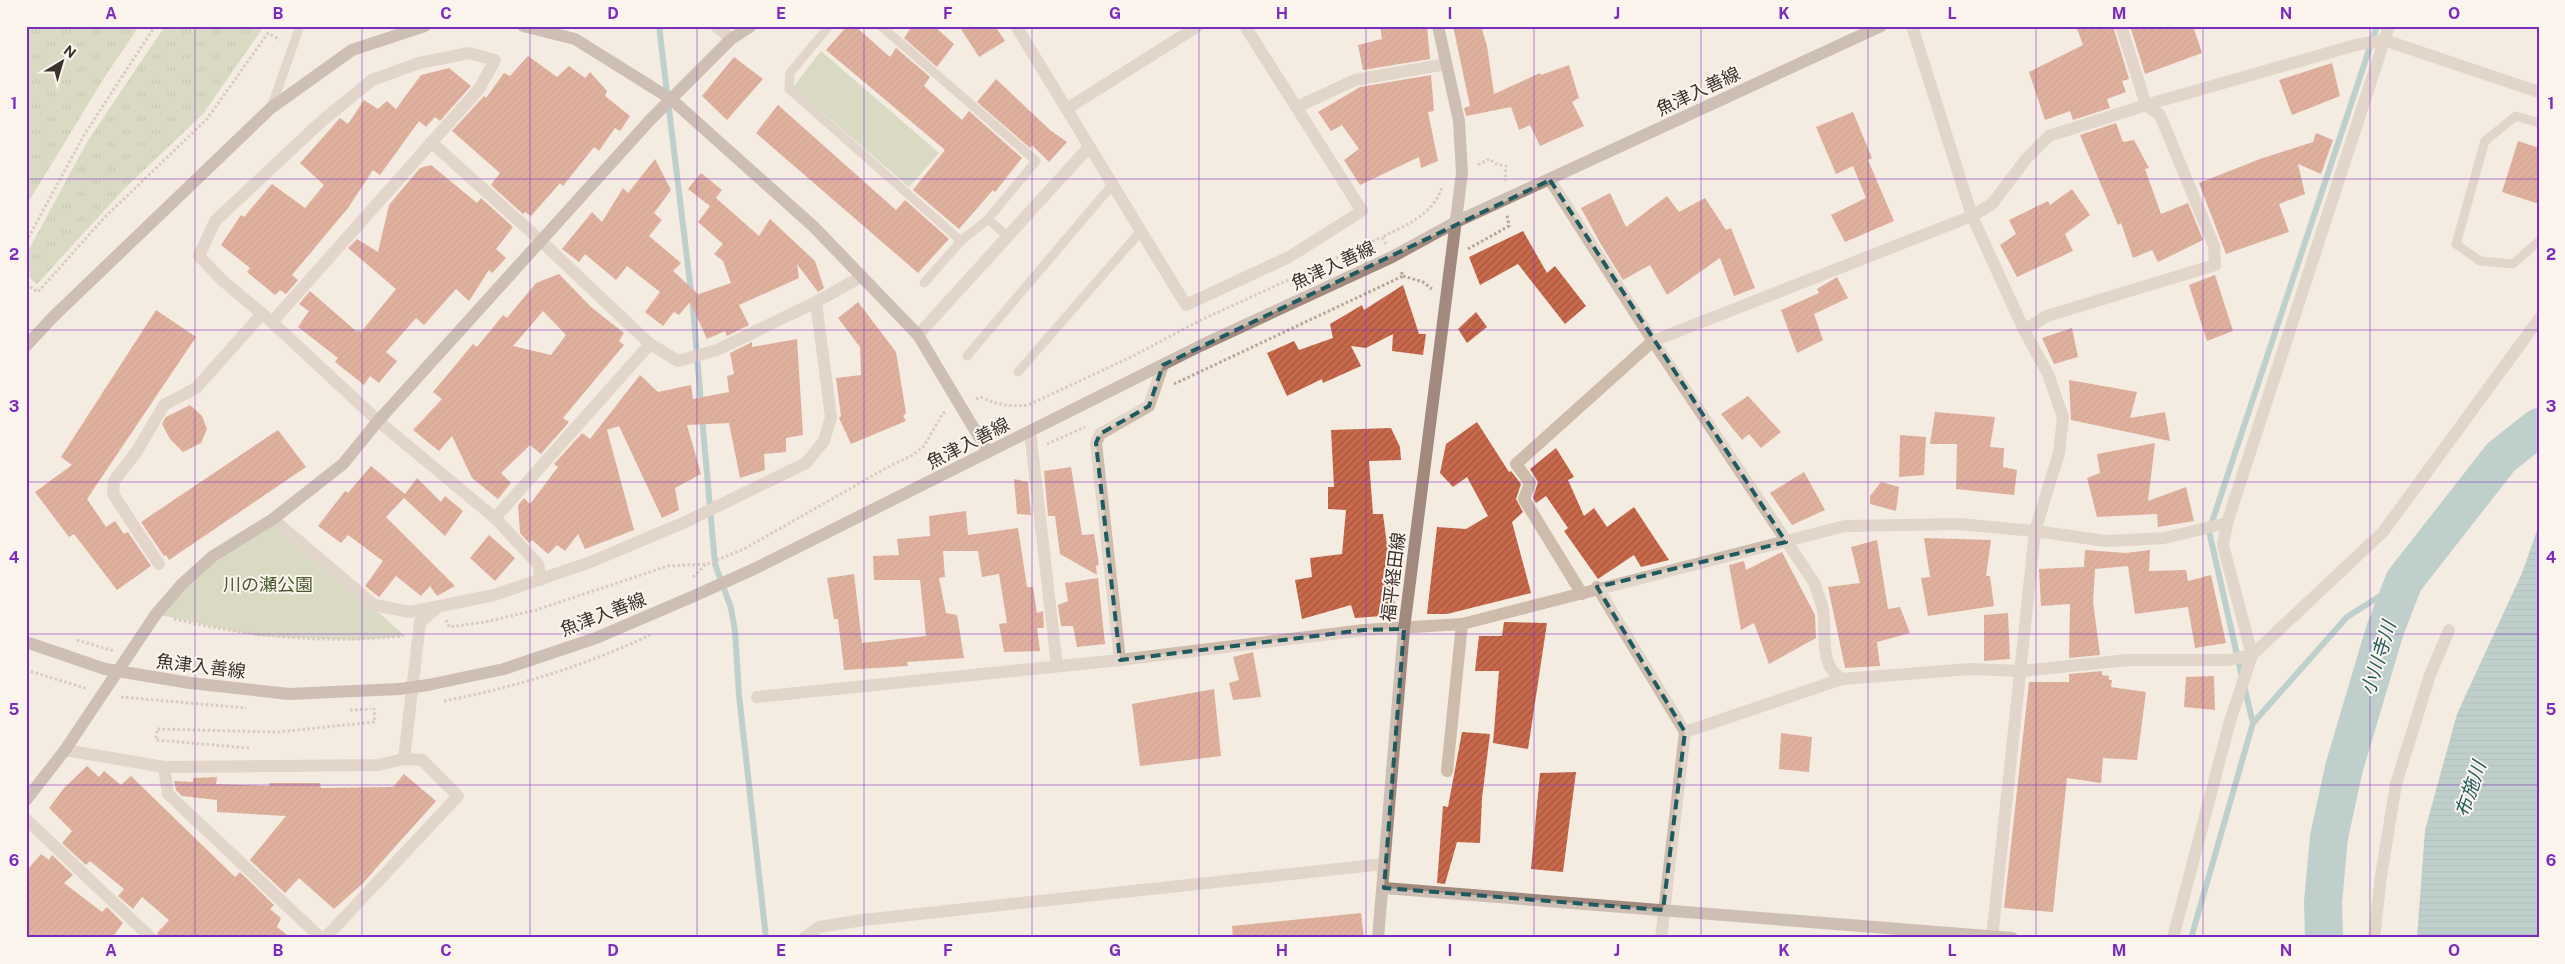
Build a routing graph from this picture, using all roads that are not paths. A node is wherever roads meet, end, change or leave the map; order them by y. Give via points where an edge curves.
1 (300, 26) edge
2 (424, 26) edge
3 (523, 26) edge
4 (716, 26) edge
5 (751, 26) edge
6 (829, 26) edge
7 (881, 26) edge
8 (1016, 26) edge
9 (1198, 26) edge
10 (1245, 26) edge
11 (1438, 26) edge
12 (1881, 26) edge
13 (1912, 26) edge
14 (2122, 26) edge
15 (2388, 26) edge
16 (731, 39) junction
17 (2384, 40) junction
18 (1446, 64) junction
19 (2539, 92) edge
20 (671, 99) junction
21 (2146, 105) junction
22 (1297, 107) junction
23 (271, 108) junction
24 (1068, 108) junction
25 (2539, 124) edge
26 (431, 142) junction
27 (1088, 148) junction
28 (1550, 180) junction
29 (1112, 185) junction
30 (1972, 216) junction
31 (988, 219) junction
32 (1456, 222) junction
33 (1140, 232) junction
34 (1008, 237) junction
35 (541, 241) junction
36 (961, 241) junction
37 (2539, 241) edge
38 (862, 277) junction
39 (924, 283) dead end
40 (816, 302) junction
41 (267, 318) junction
42 (2539, 319) edge
43 (2024, 330) junction
44 (918, 335) junction
45 (1654, 341) junction
46 (650, 344) junction
47 (26, 346) edge
48 (967, 356) dead end
49 (1163, 364) junction
50 (1018, 372) dead end
51 (378, 421) junction
52 (1030, 431) junction
53 (988, 452) junction
54 (495, 518) junction
55 (273, 519) junction
56 (2227, 523) junction
57 (2035, 531) junction
58 (1786, 542) junction
59 (159, 564) dead end
60 (541, 580) junction
61 (1597, 587) junction
62 (1582, 594) junction
63 (439, 606) junction
64 (1462, 624) junction
65 (1404, 629) junction
66 (2449, 630) dead end
67 (26, 642) edge
68 (2252, 656) junction
69 (1120, 660) junction
70 (1057, 666) junction
71 (2021, 671) junction
72 (1842, 679) junction
73 (757, 696) dead end
74 (1684, 732) junction
75 (65, 750) junction
76 (404, 759) junction
77 (164, 767) junction
78 (1446, 771) dead end
79 (26, 800) edge
80 (26, 819) edge
81 (1384, 864) junction
82 (1384, 888) junction
83 (1664, 910) junction
84 (1992, 937) edge
85 (151, 938) edge
86 (321, 938) edge
87 (325, 938) edge
88 (804, 938) edge
89 (1378, 938) edge
90 (1661, 938) edge
91 (2012, 938) edge
92 (2174, 938) edge
93 (2374, 938) edge

1 - 23 lane
2 - 23 street via 352,50
3 - 20 street via 575,39
4 - 16 street
5 - 16 street
6 - 36 lane via 790,74 789,89
7 - 31 lane via 1036,161
8 - 24 street
9 - 24 street
10 - 22 street
11 - 18 street, 福平経田線
12 - 28 street, 魚津入善線
13 - 30 street
14 - 21 street
15 - 17 street
16 - 20 street
17 - 19 street
17 - 21 street
17 - 56 street
18 - 22 street via 1355,80
18 - 32 street, 福平経田線 via 1459,122 1462,173
20 - 35 street
20 - 38 street via 814,227
21 - 30 street via 2049,136 2026,159 1992,204
21 - 43 street via 2160,115 2214,246 2215,265 2047,316
22 - 33 street via 1362,211 1289,256 1186,305
23 - 47 street
24 - 27 street
25 - 37 lane via 2516,116 2485,141 2456,244 2480,261 2513,264
26 - 35 street
26 - 41 street
26 - 41 street via 479,89 495,60 469,53 419,63 372,80 323,120 215,221 199,256
27 - 29 street
27 - 34 street
28 - 32 street, 魚津入善線
28 - 45 street
29 - 33 street
29 - 48 lane
30 - 43 street
30 - 45 street
31 - 34 lane
31 - 36 lane
32 - 49 street, 魚津入善線 via 1392,257
32 - 65 street, 福平経田線
33 - 50 lane
34 - 44 street
35 - 46 street
35 - 51 street
36 - 39 lane
38 - 40 street
38 - 44 street
40 - 46 street via 717,350 678,361
40 - 60 street via 831,417 824,441 806,463 683,523
41 - 51 street
41 - 59 street via 196,388 164,405 137,452 114,481 113,494
42 - 68 street via 2383,532
43 - 57 street via 2048,374 2063,417 2059,453
44 - 53 street
45 - 58 street
45 - 62 street via 1516,464 1530,483 1524,499
46 - 54 street
49 - 52 street, 魚津入善線
49 - 69 street via 1149,406 1100,434 1096,443
51 - 54 street
51 - 55 street via 343,464
52 - 53 street, 魚津入善線
52 - 70 street
53 - 67 street, 魚津入善線, bridge via 754,569 586,641 504,669 428,685 289,694 105,669
54 - 60 street via 538,564
55 - 63 street via 374,605 410,612
55 - 75 street via 213,556 182,584 156,614
56 - 57 street via 2164,538 2116,541
56 - 68 street via 2223,545
57 - 58 street via 1959,524 1887,524 1845,526
57 - 71 street
58 - 61 street
58 - 72 street via 1815,584 1823,610 1827,664
60 - 63 street via 494,596
61 - 62 street
61 - 74 street
62 - 64 street
63 - 76 street via 420,622
64 - 65 street
64 - 78 street
65 - 69 street via 1364,630
65 - 81 street, 福平経田線
66 - 93 street via 2430,675 2396,784
68 - 71 street via 2228,660 2128,660
68 - 92 street via 2230,721
69 - 70 street
70 - 73 street
71 - 72 street via 1971,669
71 - 84 street
72 - 74 street
74 - 83 street
75 - 77 street
75 - 79 street
76 - 77 street via 378,766
76 - 87 street via 422,760 458,796
77 - 86 street via 168,794
80 - 85 street
81 - 82 street, 福平経田線
81 - 88 street via 863,920 819,927
82 - 83 street
82 - 89 street, 福平経田線
83 - 84 street
83 - 90 street
84 - 91 street

